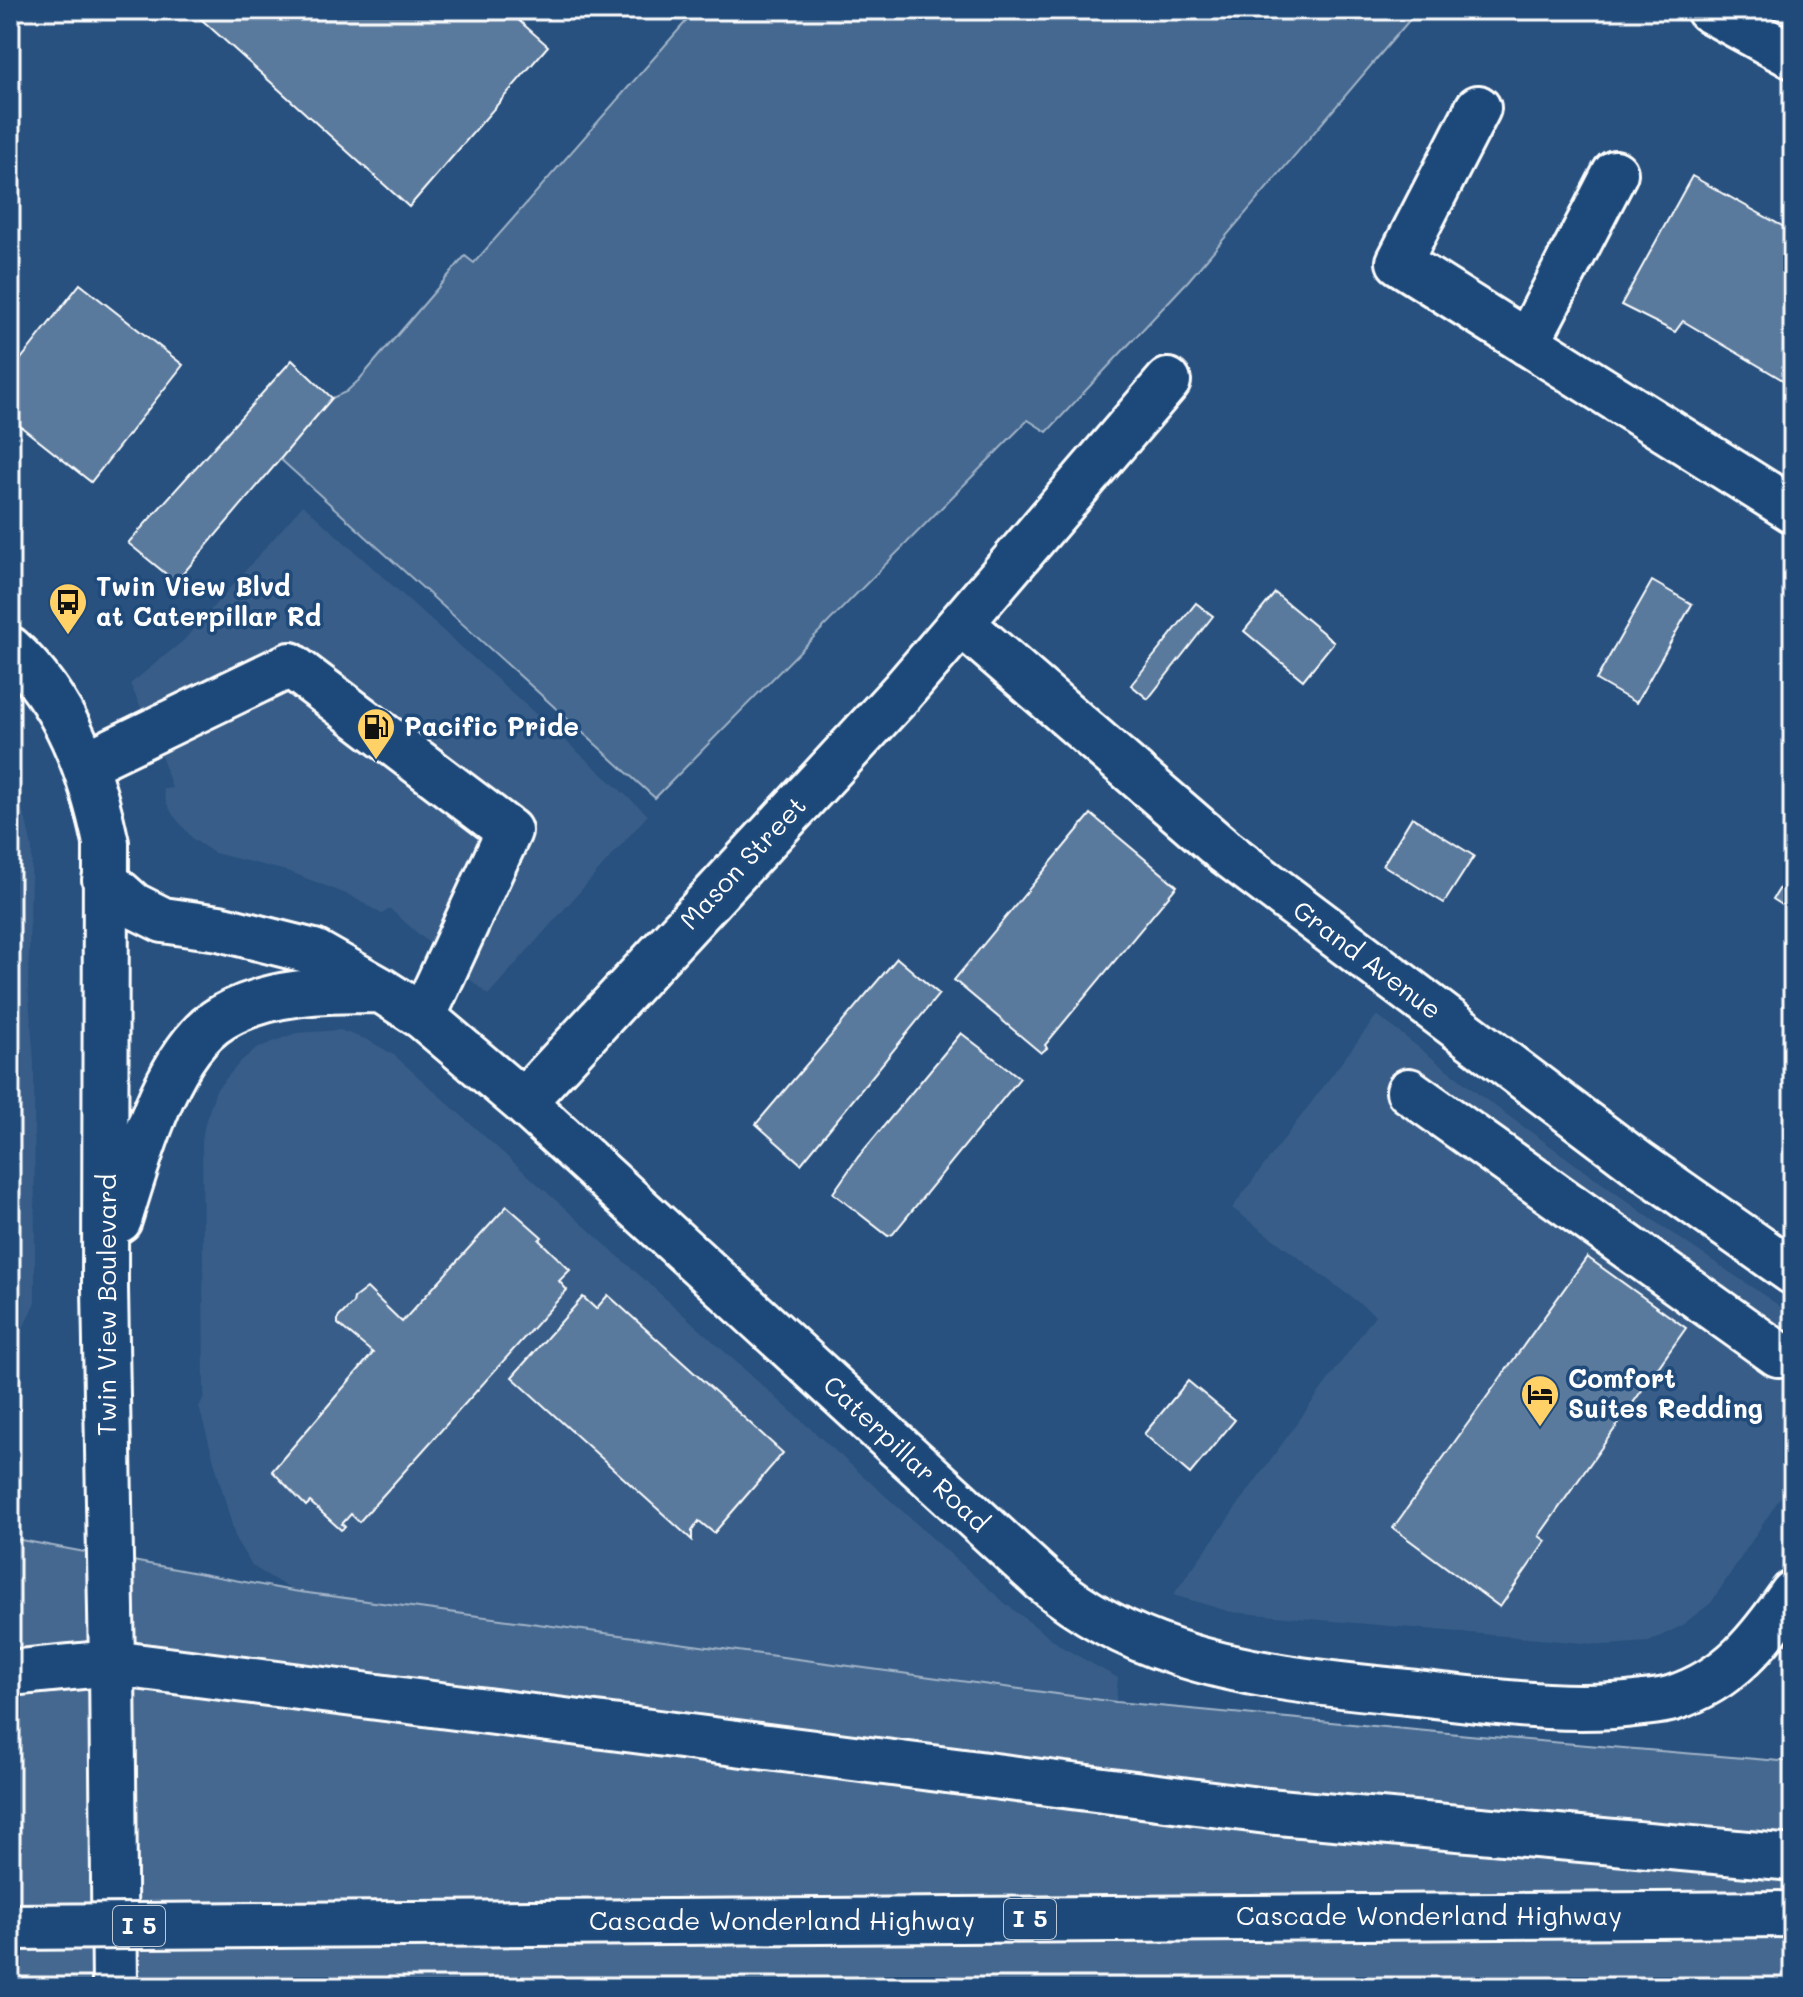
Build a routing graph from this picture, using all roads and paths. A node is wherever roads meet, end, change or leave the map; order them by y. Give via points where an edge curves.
1 (1709, 10) edge
2 (1793, 56) edge
3 (1478, 108) dead end
4 (1615, 173) dead end
5 (1527, 343) junction
6 (1168, 381) dead end
7 (1793, 510) edge
8 (961, 623) junction
9 (10, 649) edge
10 (85, 764) junction
11 (105, 880) junction
12 (381, 990) junction
13 (423, 1017) junction
14 (1409, 1091) dead end
15 (523, 1102) junction
16 (1793, 1272) edge
17 (105, 1289) junction
18 (1778, 1354) dead end
19 (1793, 1593) edge
20 (112, 1663) junction
21 (10, 1673) edge
22 (1793, 1858) edge
23 (1793, 1914) edge
24 (10, 1927) edge
25 (115, 1987) edge

1 - 2 main road
3 - 5 main road via 1399,262
4 - 5 main road
5 - 7 main road
6 - 8 main road, Mason Street
8 - 15 main road, Mason Street
8 - 16 main road, Grand Avenue via 1224,851 1639,1164
9 - 10 main road, Twin View Boulevard via 45,688
10 - 11 main road, Twin View Boulevard via 106,843
10 - 13 main road via 290,665 509,831
11 - 12 main road, Caterpillar Road via 133,905 163,920 314,952
11 - 17 main road, Twin View Boulevard
12 - 13 main road, Caterpillar Road
12 - 17 main road via 323,990 280,997 240,1009 205,1030 185,1055 145,1139 116,1230
13 - 15 main road, Caterpillar Road
14 - 18 main road
15 - 19 main road, Caterpillar Road via 1043,1580 1118,1631 1227,1668 1280,1677 1477,1700 1615,1707 1671,1699 1709,1682 1738,1663
17 - 20 main road, Twin View Boulevard
20 - 21 main road
20 - 22 main road via 1267,1811
20 - 25 main road, Twin View Boulevard
23 - 24 main road, Cascade Wonderland Highway / I 5, bridge

